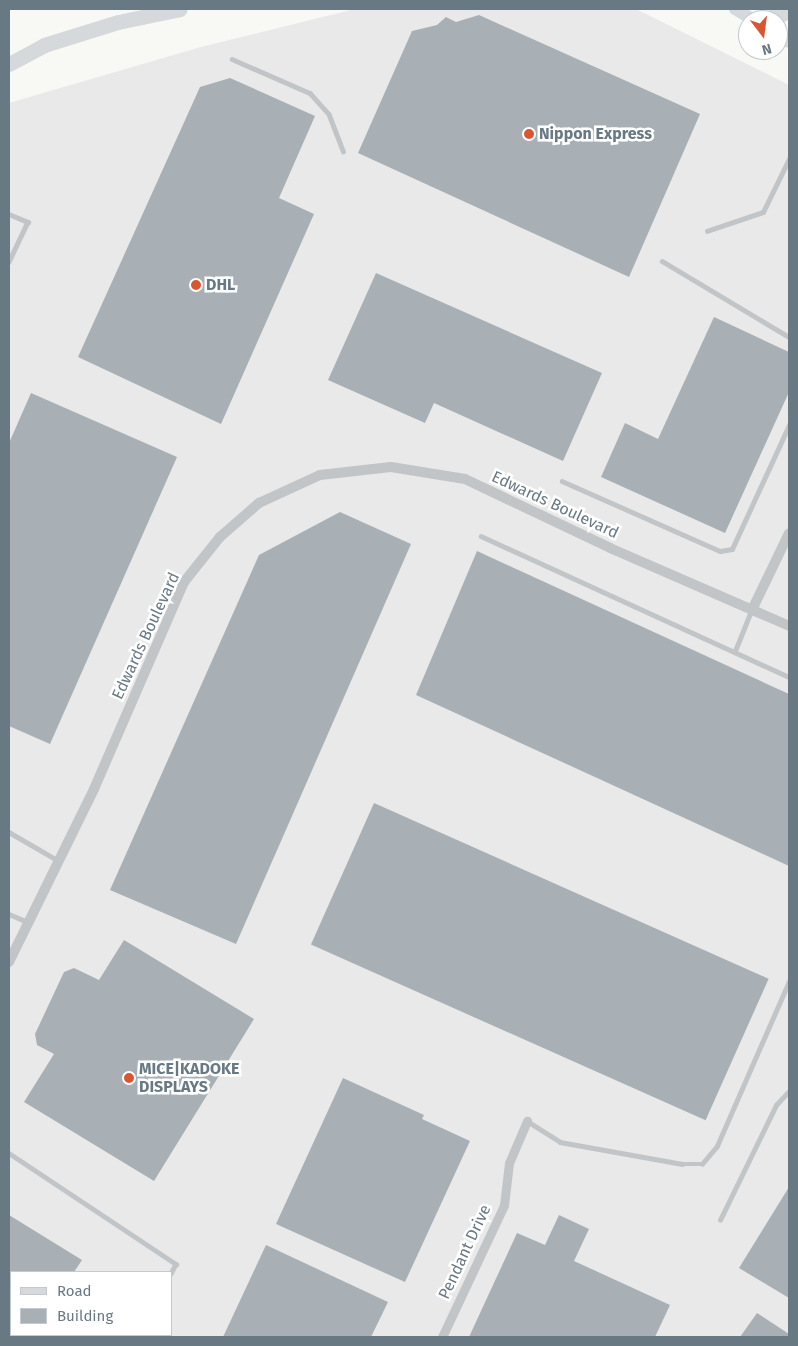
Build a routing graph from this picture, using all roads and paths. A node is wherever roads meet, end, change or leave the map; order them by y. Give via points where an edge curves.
1 (180, 9) edge
2 (232, 59) dead end
3 (9, 64) edge
4 (343, 150) dead end
5 (789, 158) edge
6 (9, 214) edge
7 (708, 231) dead end
8 (662, 260) dead end
9 (9, 262) edge
10 (789, 337) edge
11 (789, 425) edge
12 (562, 481) dead end
13 (789, 533) edge
14 (481, 536) dead end
15 (752, 610) junction
16 (789, 626) edge
17 (734, 651) junction
18 (789, 677) edge
19 (9, 832) edge
20 (59, 861) junction
21 (9, 914) edge
22 (28, 922) junction
23 (9, 962) edge
24 (789, 981) edge
25 (789, 1091) edge
26 (527, 1121) joint
27 (9, 1153) edge
28 (720, 1220) dead end
29 (172, 1272) edge
30 (442, 1337) edge

1 - 3 highway via 118,22 44,45
2 - 4 lane via 310,93 329,114
5 - 7 lane via 763,212
6 - 9 lane via 28,222
8 - 10 lane
11 - 12 lane via 732,548 720,551
13 - 15 street
14 - 17 lane
15 - 16 street, Edwards Boulevard
15 - 17 lane
15 - 20 street, Edwards Boulevard via 465,479 391,467 320,475 259,504 220,537 184,582 94,789
17 - 18 lane
19 - 20 lane
20 - 22 street, Edwards Boulevard
21 - 22 lane
22 - 23 street, Edwards Boulevard
24 - 26 lane via 717,1146 702,1164 682,1164 560,1142
25 - 28 lane via 776,1105
26 - 30 street, Pendant Drive via 508,1163 504,1205
27 - 29 lane via 176,1264

